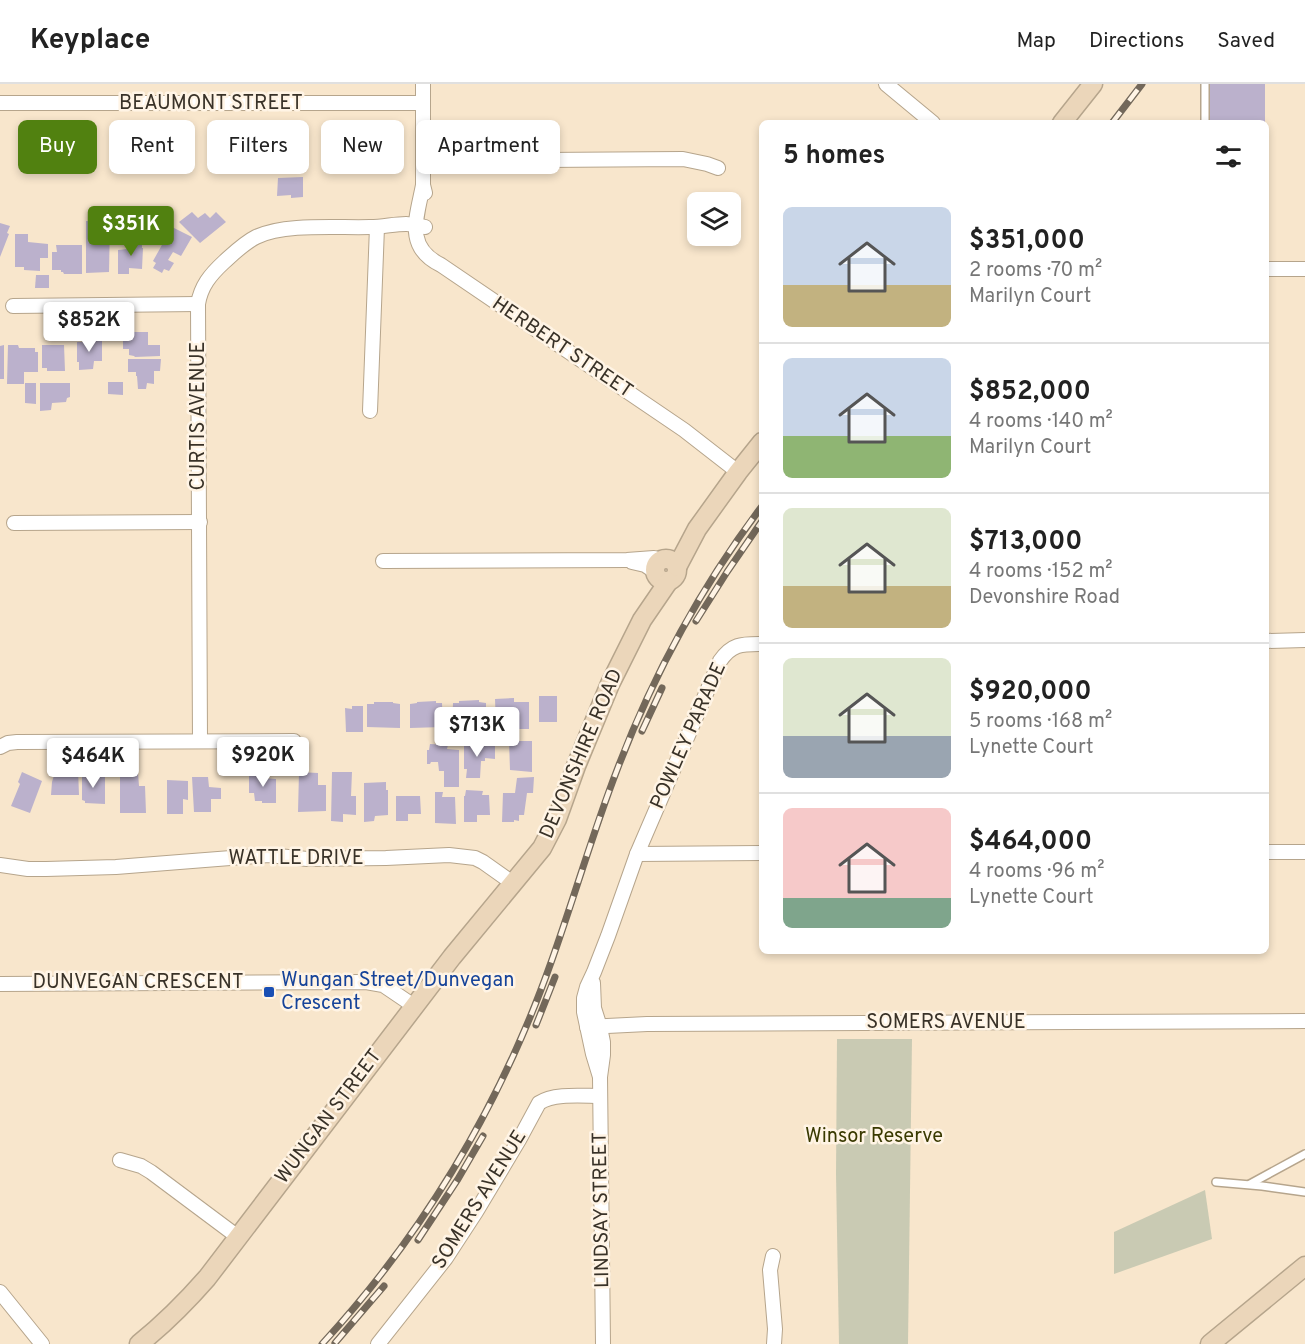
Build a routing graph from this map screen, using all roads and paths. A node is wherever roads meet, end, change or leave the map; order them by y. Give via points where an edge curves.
1 (423, 84) edge
2 (886, 84) edge
3 (1205, 84) edge
4 (1089, 86) edge
5 (0, 103) edge
6 (423, 103) junction
7 (423, 120) edge
8 (929, 120) edge
9 (1064, 120) edge
10 (1205, 120) edge
11 (560, 159) edge
12 (718, 168) dead end
13 (423, 174) edge
14 (377, 227) junction
15 (418, 227) junction
16 (1269, 269) edge
17 (1305, 269) edge
18 (198, 304) junction
19 (13, 306) dead end
20 (370, 411) dead end
21 (759, 446) edge
22 (741, 468) junction
23 (200, 522) junction
24 (14, 523) dead end
25 (383, 561) dead end
26 (663, 569) junction
27 (1305, 640) edge
28 (1269, 641) edge
29 (759, 644) edge
30 (200, 741) junction
31 (294, 741) dead end
32 (0, 747) edge
33 (1269, 852) edge
34 (1305, 852) edge
35 (637, 854) junction
36 (759, 854) edge
37 (0, 865) edge
38 (514, 884) junction
39 (0, 984) edge
40 (414, 1006) junction
41 (1305, 1021) edge
42 (594, 1027) junction
43 (600, 1096) junction
44 (1305, 1154) edge
45 (120, 1160) dead end
46 (1216, 1182) dead end
47 (1247, 1185) junction
48 (1305, 1192) edge
49 (238, 1237) junction
50 (773, 1256) dead end
51 (1305, 1266) edge
52 (0, 1293) edge
53 (42, 1344) edge
54 (139, 1344) edge
55 (378, 1344) edge
56 (603, 1344) edge
57 (774, 1344) edge
58 (1210, 1344) edge

1 - 6 street
2 - 8 street
3 - 10 lane
4 - 9 street
5 - 6 street, BEAUMONT STREET
6 - 7 street
11 - 12 street via 683,159
13 - 15 street via 427,205
14 - 15 street, CURTIS AVENUE
14 - 18 street, CURTIS AVENUE via 284,229 258,236 236,250 209,277
14 - 20 street
15 - 22 street, HERBERT STREET via 441,266
16 - 17 street
18 - 19 street
18 - 23 street, CURTIS AVENUE
21 - 22 street, DEVONSHIRE ROAD
22 - 26 street, DEVONSHIRE ROAD
23 - 24 street
23 - 30 street, CURTIS AVENUE
25 - 26 street via 627,560
26 - 38 street, DEVONSHIRE ROAD via 594,720 557,819 542,848
27 - 28 street
29 - 35 street, POWLEY PARADE via 743,644 724,654
30 - 31 street
30 - 32 street via 17,742
33 - 34 street
35 - 36 street
35 - 42 street, LINDSAY STREET via 584,998 584,1012
37 - 38 street, WATTLE DRIVE via 56,869 268,855 307,859 449,855 475,858
38 - 40 street, WUNGAN STREET
39 - 40 street, DUNVEGAN CRESCENT via 366,982 383,985
40 - 49 street, WUNGAN STREET
41 - 42 street, SOMERS AVENUE
42 - 43 street, LINDSAY STREET via 593,1054 600,1077
43 - 55 street, SOMERS AVENUE via 556,1097 539,1103 446,1258
43 - 56 street, LINDSAY STREET
44 - 47 lane
45 - 49 street via 151,1172
46 - 47 lane
47 - 48 lane
49 - 54 street, WUNGAN STREET via 188,1300
50 - 57 street via 770,1270
51 - 58 street
52 - 53 street

